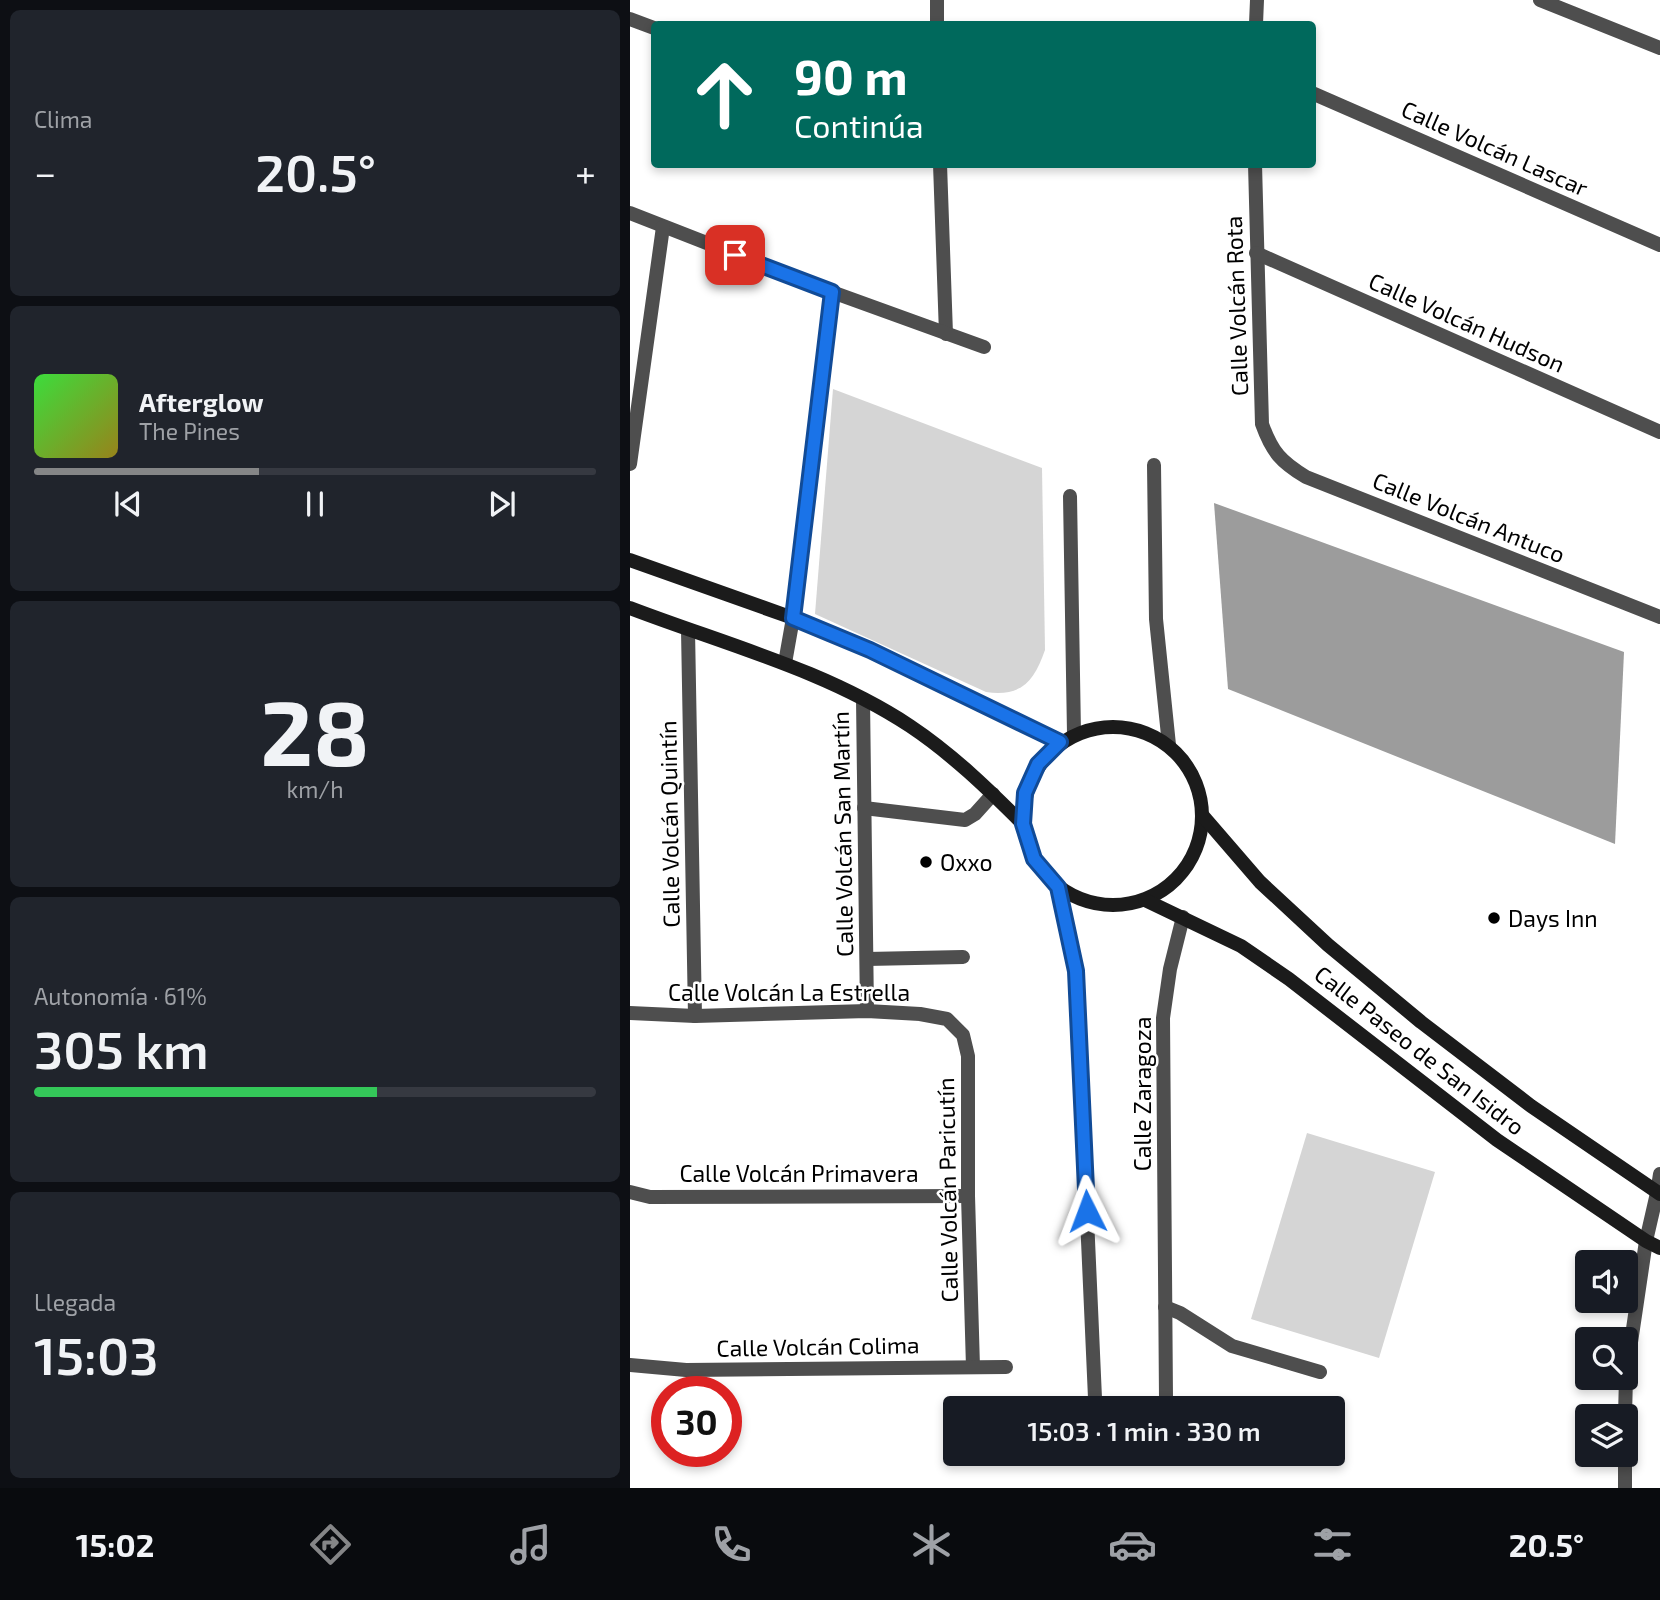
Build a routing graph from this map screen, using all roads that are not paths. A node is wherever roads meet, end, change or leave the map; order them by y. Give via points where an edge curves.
1 (937, 0) edge
2 (1257, 0) edge
3 (1540, 0) edge
4 (630, 19) edge
5 (937, 21) edge
6 (1256, 21) edge
7 (651, 27) edge
8 (1660, 48) edge
9 (1316, 95) edge
10 (940, 168) edge
11 (1255, 168) edge
12 (630, 213) edge
13 (663, 228) junction
14 (1660, 244) edge
15 (1256, 253) junction
16 (832, 292) junction
17 (946, 334) junction
18 (984, 347) dead end
19 (1660, 432) edge
20 (1269, 445) joint
21 (630, 464) edge
22 (1154, 465) dead end
23 (1070, 496) dead end
24 (630, 560) edge
25 (630, 608) edge
26 (1660, 617) edge
27 (793, 618) junction
28 (688, 630) junction
29 (785, 663) junction
30 (863, 699) junction
31 (1074, 734) junction
32 (1060, 742) junction
33 (1169, 745) junction
34 (993, 794) junction
35 (864, 808) junction
36 (1203, 816) junction
37 (1023, 824) junction
38 (1058, 887) junction
39 (1145, 900) junction
40 (1183, 917) junction
41 (963, 957) dead end
42 (867, 959) junction
43 (867, 1011) junction
44 (630, 1013) edge
45 (695, 1016) junction
46 (947, 1019) joint
47 (1660, 1174) edge
48 (630, 1192) edge
49 (1659, 1194) edge
50 (968, 1196) junction
51 (1646, 1241) junction
52 (1660, 1248) edge
53 (1165, 1307) junction
54 (1633, 1327) edge
55 (630, 1365) edge
56 (973, 1367) junction
57 (1006, 1367) dead end
58 (1320, 1372) dead end
59 (1095, 1396) edge
60 (1166, 1396) edge
61 (1625, 1467) edge
62 (1625, 1488) edge

1 - 5 street
2 - 6 street
3 - 8 street
4 - 7 street
9 - 14 street, Calle Volcán Lascar
10 - 17 street
11 - 15 street, Calle Volcán Rota
12 - 13 street
13 - 16 street
13 - 21 street
15 - 19 street, Calle Volcán Hudson
15 - 20 street, Calle Volcán Rota via 1262,424
16 - 17 street
16 - 27 street
17 - 18 street
20 - 26 street, Calle Volcán Antuco via 1285,464 1306,477
22 - 33 street via 1156,619
23 - 31 street
24 - 27 main road
25 - 28 main road
27 - 29 street
27 - 32 main road
28 - 29 main road
28 - 45 street, Calle Volcán Quintín
29 - 30 main road
30 - 34 main road via 919,733
30 - 35 street, Calle Volcán San Martín
31 - 32 main road
31 - 33 main road via 1106,726 1139,730
32 - 37 main road via 1038,764 1025,793
33 - 36 main road via 1194,776
34 - 35 street via 965,820
34 - 37 main road
35 - 42 street, Calle Volcán San Martín
36 - 39 main road via 1199,842 1187,867 1169,886
36 - 49 main road, Calle Paseo de San Isidro via 1260,882 1328,945 1531,1106
37 - 38 main road via 1034,859
38 - 39 main road via 1085,901 1105,904
38 - 59 street via 1076,971
39 - 40 main road, Calle Paseo de San Isidro
40 - 51 main road, Calle Paseo de San Isidro via 1241,946 1289,979 1497,1140
40 - 53 street, Calle Zaragoza via 1163,1018
41 - 42 street
42 - 43 street, Calle Volcán San Martín
43 - 45 street, Calle Volcán La Estrella
43 - 46 street, Calle Volcán La Estrella
44 - 45 street, Calle Volcán La Estrella
46 - 50 street, Calle Volcán Paricutín via 963,1035 968,1056
47 - 49 street
48 - 50 street, Calle Volcán Primavera via 650,1197
49 - 51 street
50 - 56 street, Calle Volcán Paricutín
51 - 52 main road, Calle Paseo de San Isidro
51 - 54 street
53 - 58 street via 1232,1346
53 - 60 street, Calle Zaragoza
55 - 56 street, Calle Volcán Colima via 686,1370
56 - 57 street, Calle Volcán Colima
61 - 62 street

